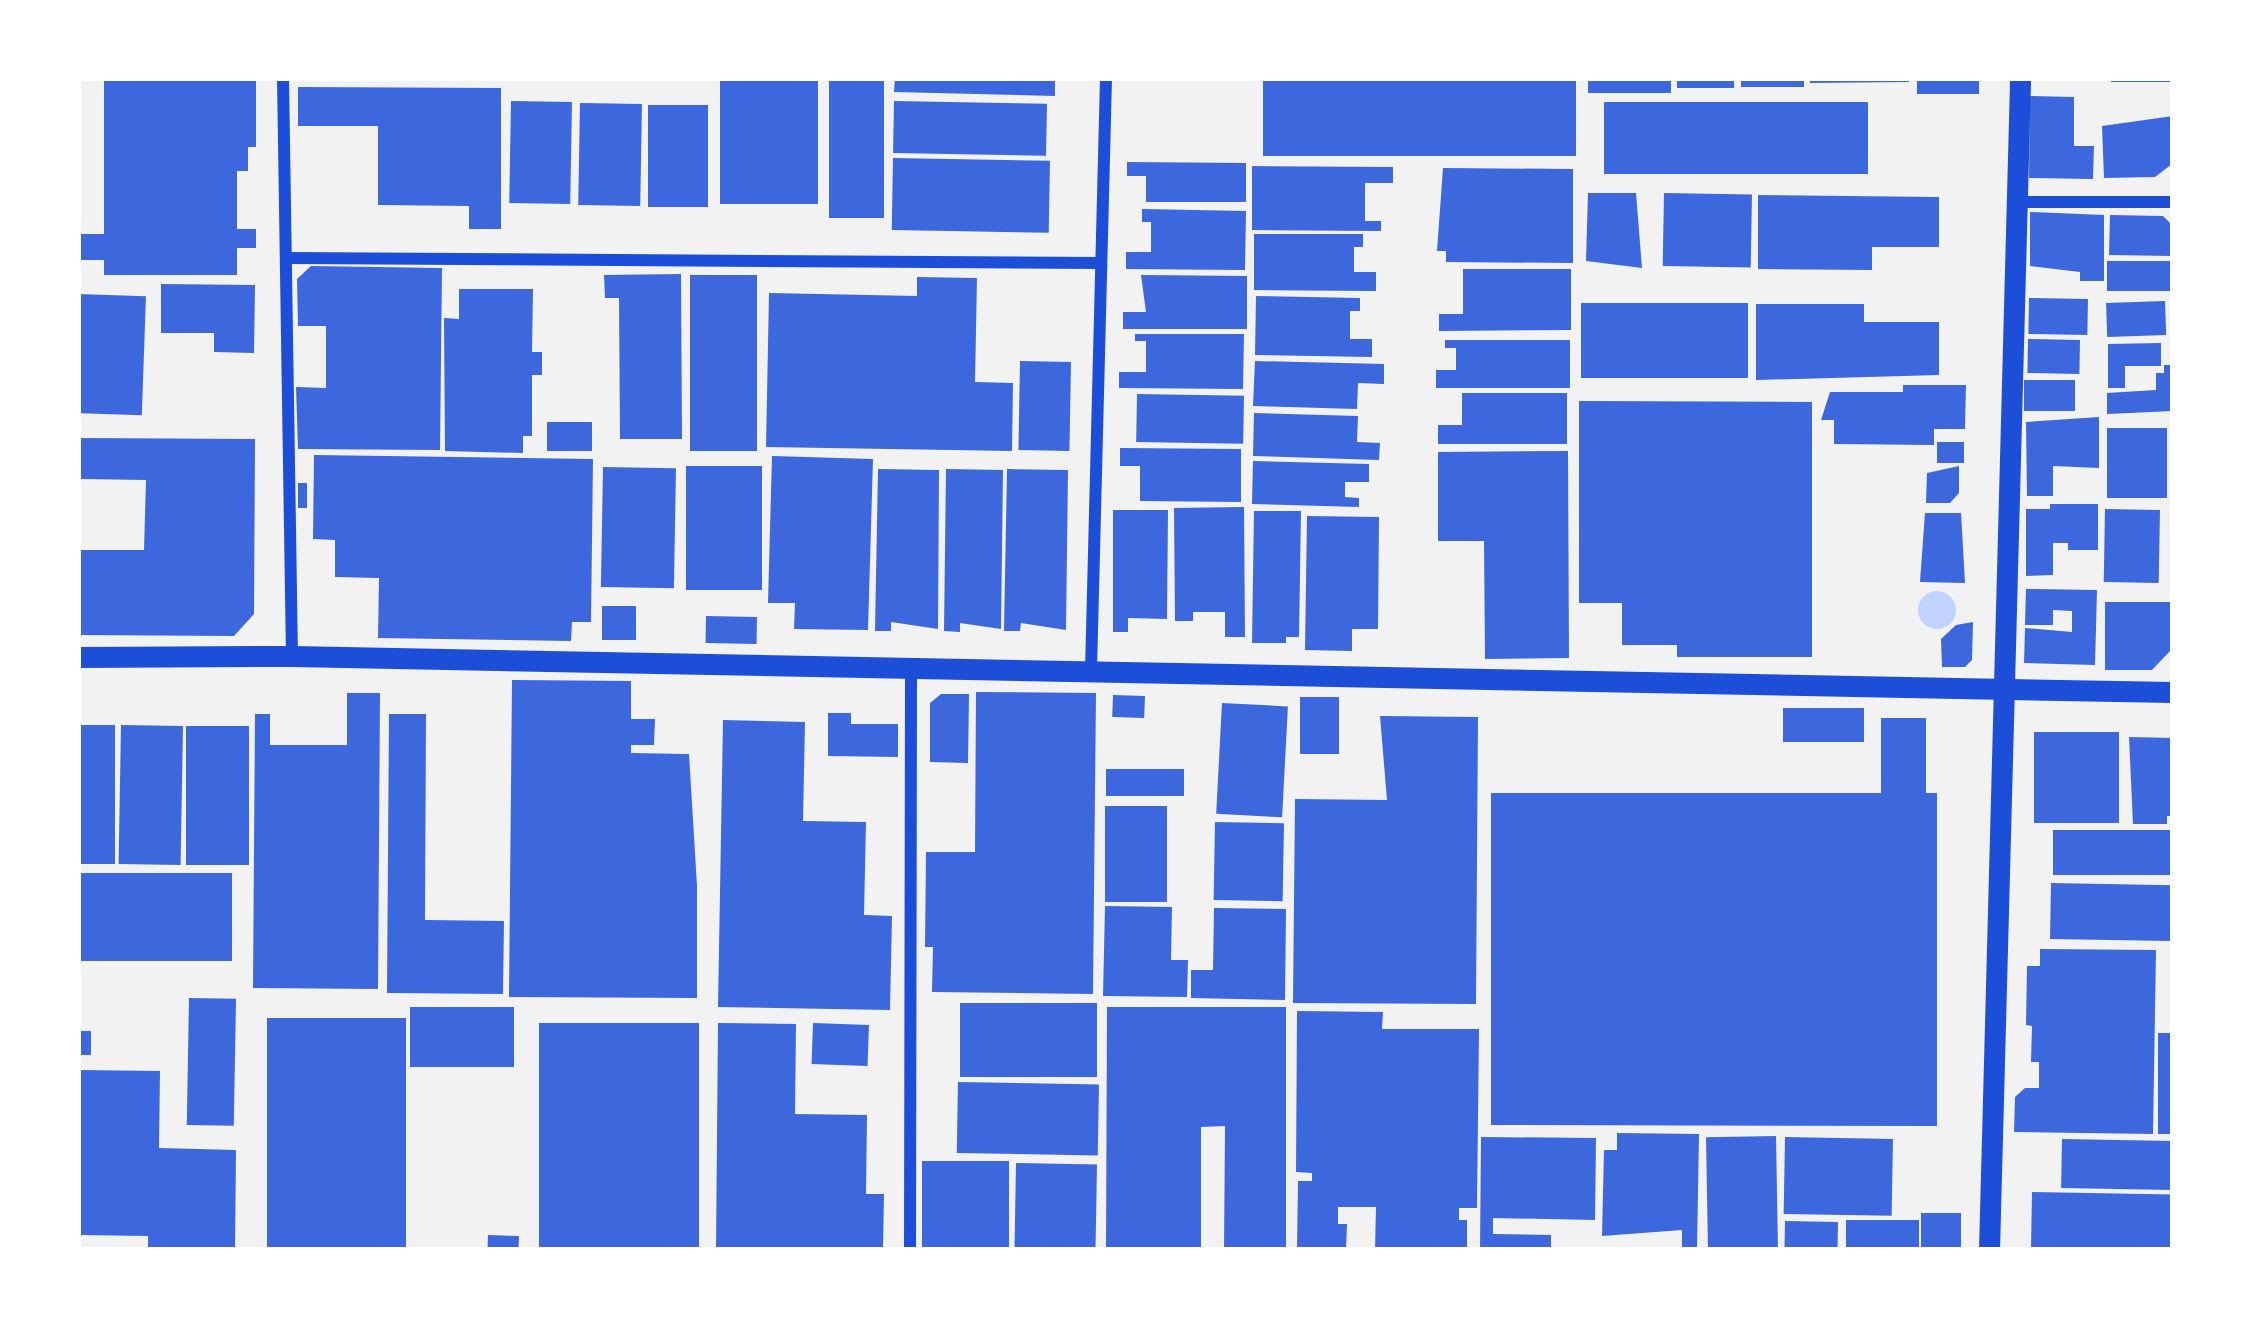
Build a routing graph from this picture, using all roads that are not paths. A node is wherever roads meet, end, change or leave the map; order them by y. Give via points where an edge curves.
1 (283, 78) edge
2 (1106, 78) edge
3 (2020, 78) edge
4 (2017, 202) junction
5 (2173, 202) edge
6 (286, 258) junction
7 (1101, 263) junction
8 (292, 656) junction
9 (78, 657) edge
10 (911, 668) junction
11 (1091, 670) junction
12 (2007, 687) junction
13 (2173, 692) edge
14 (910, 1250) edge
15 (1990, 1250) edge

1 - 6 street
2 - 7 street
3 - 4 street
4 - 5 street
4 - 12 street
6 - 7 street
6 - 8 street
7 - 11 street
8 - 9 street
8 - 10 street
10 - 11 street
10 - 14 street
11 - 12 street
12 - 13 street
12 - 15 street

